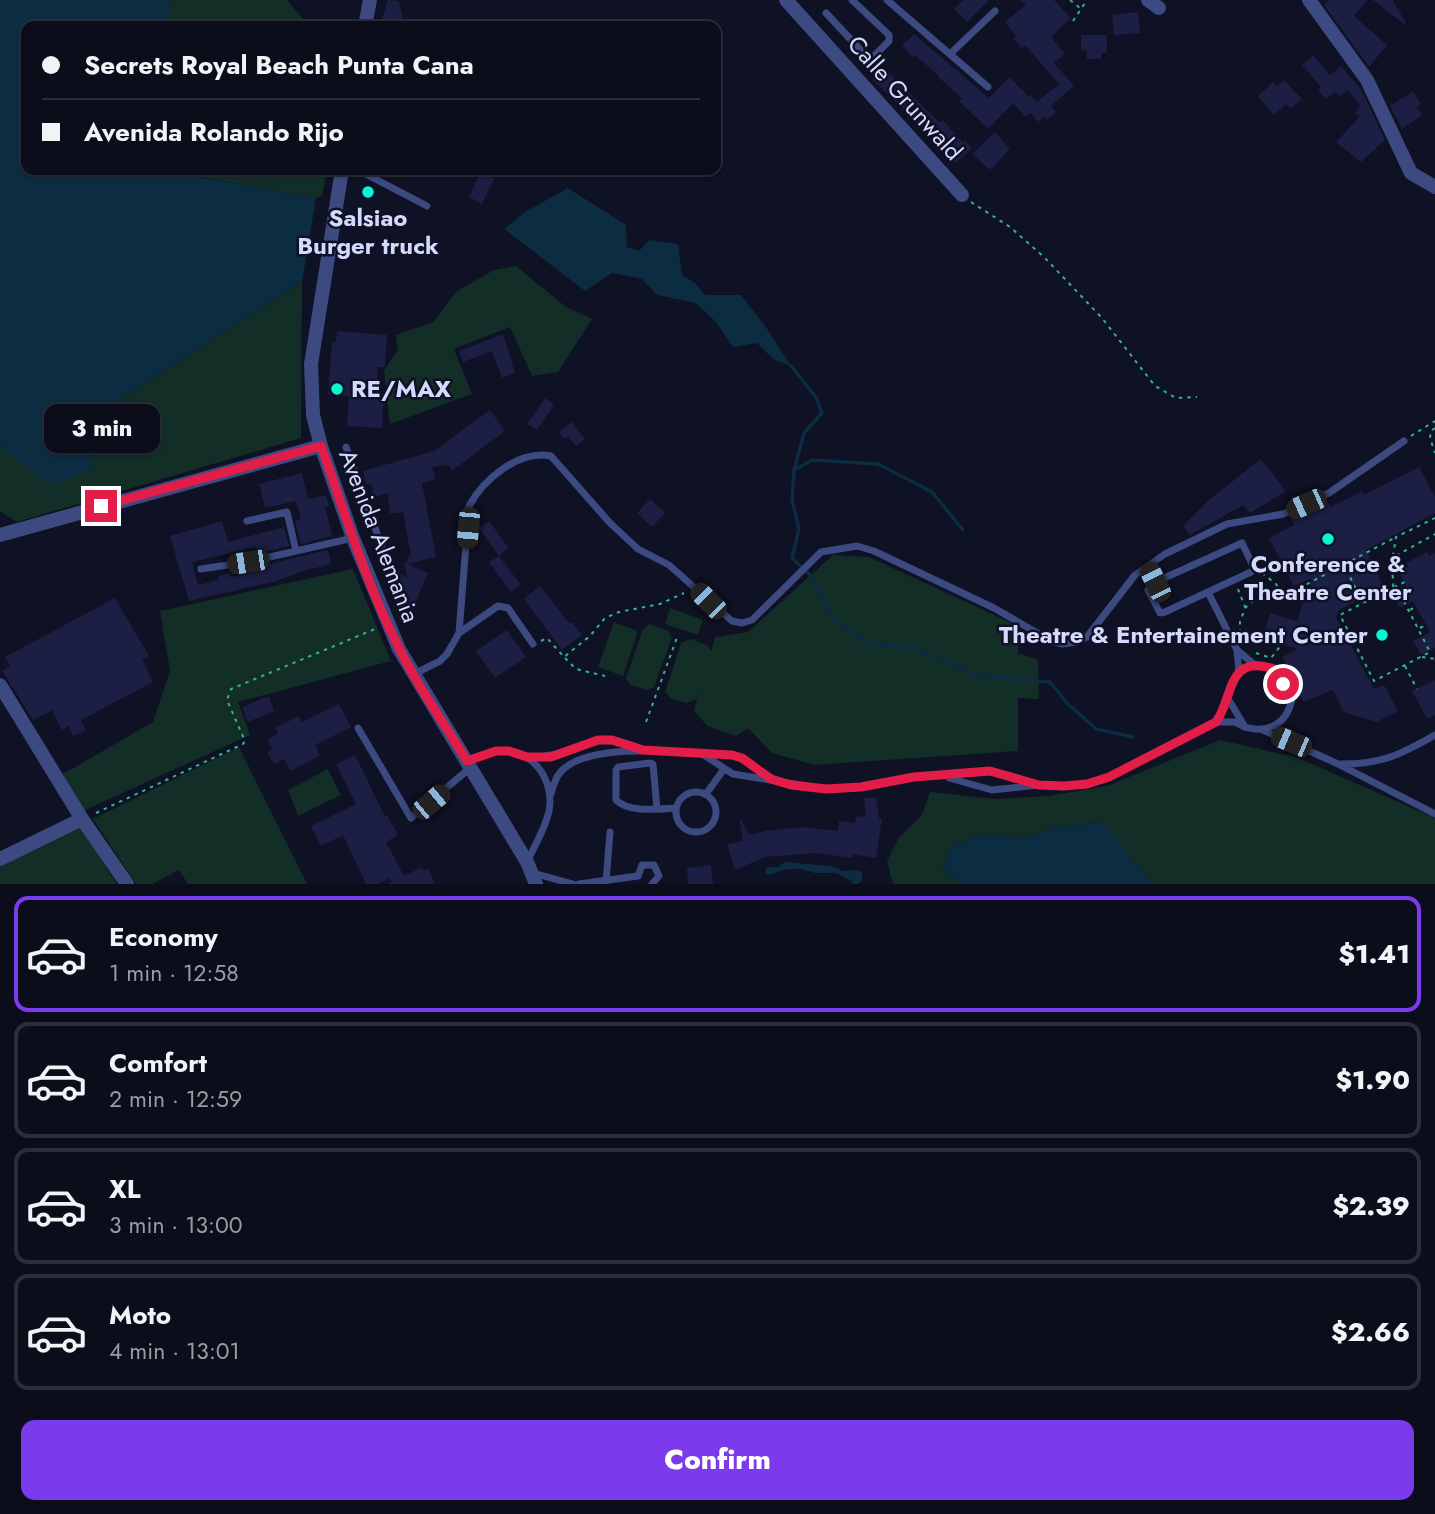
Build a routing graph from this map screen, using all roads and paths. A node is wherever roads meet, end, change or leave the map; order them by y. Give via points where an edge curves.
1 (370, 0) edge
2 (786, 0) edge
3 (852, 0) edge
4 (887, 0) edge
5 (1070, 0) edge
6 (1087, 0) edge
7 (1309, 0) edge
8 (1082, 10) junction
9 (995, 11) dead end
10 (826, 13) dead end
11 (366, 21) edge
12 (1073, 21) dead end
13 (950, 54) junction
14 (988, 86) dead end
15 (341, 175) edge
16 (368, 175) edge
17 (1435, 187) edge
18 (962, 195) joint
19 (427, 206) dead end
20 (1197, 397) dead end
21 (1435, 421) edge
22 (1435, 429) edge
23 (1404, 440) joint
24 (321, 446) junction
25 (346, 447) dead end
26 (1435, 453) edge
27 (1435, 518) edge
28 (247, 521) dead end
29 (1435, 534) edge
30 (0, 535) edge
31 (1396, 537) junction
32 (353, 538) junction
33 (296, 551) junction
34 (384, 553) dead end
35 (1392, 558) junction
36 (1344, 563) junction
37 (1147, 566) junction
38 (1254, 568) junction
39 (201, 569) dead end
40 (1233, 580) junction
41 (1155, 582) junction
42 (1405, 582) dead end
43 (1396, 586) junction
44 (695, 588) junction
45 (1392, 588) junction
46 (1208, 592) junction
47 (1374, 592) dead end
48 (1282, 594) junction
49 (1376, 596) junction
50 (1362, 603) junction
51 (1416, 606) dead end
52 (1245, 608) junction
53 (1409, 610) junction
54 (387, 624) junction
55 (1426, 625) dead end
56 (1419, 629) junction
57 (458, 633) junction
58 (678, 635) dead end
59 (1243, 640) dead end
60 (533, 644) joint
61 (1282, 644) dead end
62 (1435, 649) edge
63 (1237, 650) junction
64 (1430, 652) junction
65 (1257, 654) dead end
66 (564, 657) junction
67 (1421, 657) junction
68 (1435, 659) edge
69 (1404, 665) junction
70 (1256, 666) junction
71 (1239, 673) junction
72 (414, 674) junction
73 (606, 677) dead end
74 (1374, 681) junction
75 (0, 685) edge
76 (1377, 688) dead end
77 (1417, 689) dead end
78 (1227, 696) junction
79 (646, 722) dead end
80 (1216, 722) junction
81 (1245, 727) junction
82 (358, 728) dead end
83 (1263, 730) junction
84 (1435, 735) edge
85 (586, 742) junction
86 (643, 750) junction
87 (701, 753) junction
88 (592, 756) junction
89 (527, 757) junction
90 (1338, 764) junction
91 (469, 765) junction
92 (724, 769) junction
93 (941, 776) junction
94 (771, 779) junction
95 (1039, 785) junction
96 (551, 794) junction
97 (706, 794) junction
98 (675, 808) junction
99 (657, 809) junction
100 (1435, 814) edge
101 (82, 819) junction
102 (610, 832) dead end
103 (0, 859) edge
104 (532, 873) edge
105 (638, 876) junction
106 (606, 882) junction
107 (127, 884) edge
108 (573, 884) edge
109 (579, 884) edge
110 (644, 884) edge
111 (652, 884) edge

1 - 11 street
2 - 18 street, Calle Grunwald
3 - 10 lane via 889,35 874,56 867,57
4 - 13 lane
5 - 8 path
6 - 8 path
7 - 17 street via 1367,80 1411,173
8 - 12 path
9 - 13 lane
13 - 14 lane
15 - 24 street, Avenida Alemania via 310,364 313,415
16 - 19 lane
18 - 20 path via 1044,257 1102,318 1155,386 1176,398
21 - 23 path
22 - 26 path via 1430,438
23 - 37 lane via 1329,493 1283,514 1227,524
24 - 30 street
24 - 32 street, Avenida Alemania
25 - 34 lane
27 - 31 path
28 - 33 lane via 287,512
29 - 35 path
31 - 35 path
31 - 36 path
32 - 33 lane
32 - 54 street, Avenida Alemania
33 - 39 lane
35 - 45 path
36 - 48 path
36 - 50 path
37 - 41 lane
37 - 44 lane via 1125,586 1087,637 1063,644 857,546 821,552 752,620 742,623 732,621
38 - 40 lane
38 - 41 lane via 1242,543
38 - 48 path
40 - 46 lane
40 - 52 path
41 - 46 lane via 1148,590 1160,613
42 - 43 path
43 - 45 path
43 - 53 path
44 - 57 lane via 669,565 638,549 551,456 534,455 485,483 469,506
44 - 66 path via 660,604 606,618
45 - 49 path
46 - 63 lane
47 - 49 path
48 - 52 path via 1257,598
49 - 50 path
50 - 74 path via 1338,616
51 - 53 path
52 - 59 path via 1240,622
53 - 56 path
54 - 72 street, Avenida Alemania
54 - 101 path via 230,689 227,700 243,744
55 - 56 path
56 - 64 path
57 - 60 lane via 498,606 508,608
57 - 72 lane via 440,661
58 - 79 path
60 - 66 path via 547,638
61 - 65 path via 1271,658
62 - 64 path
63 - 70 lane
63 - 71 lane
64 - 67 path
66 - 73 path via 576,669
67 - 68 path
67 - 69 path
69 - 74 path
69 - 77 path
70 - 71 lane
70 - 83 lane via 1274,669 1292,699 1280,723
71 - 78 lane
72 - 91 street, Avenida Alemania
74 - 76 path
75 - 101 street
78 - 80 lane
78 - 81 lane
80 - 81 lane
80 - 95 lane via 1109,777 1087,784
81 - 83 lane
82 - 91 lane via 411,818
83 - 90 lane
84 - 90 lane via 1394,758
85 - 86 lane via 612,740
85 - 88 lane
85 - 89 lane via 551,757
86 - 87 lane
86 - 88 lane
87 - 92 lane
87 - 94 lane via 742,758
88 - 96 lane via 565,767
89 - 91 lane via 496,751
89 - 96 lane via 541,770
90 - 100 lane
91 - 104 street, Avenida Alemania
92 - 94 lane via 742,777
92 - 97 lane
93 - 94 lane via 826,789
93 - 95 lane via 992,790
93 - 95 lane via 990,771
96 - 104 lane
97 - 98 lane via 693,791 681,797
97 - 98 lane via 715,804 716,816 710,827 698,833 685,830 677,821
98 - 99 lane
99 - 99 lane via 625,807 616,800 615,770 653,764
101 - 103 street
101 - 107 street
102 - 106 lane
104 - 108 lane
105 - 106 lane
105 - 110 lane
105 - 111 lane via 642,865 654,865 659,876
106 - 109 lane

